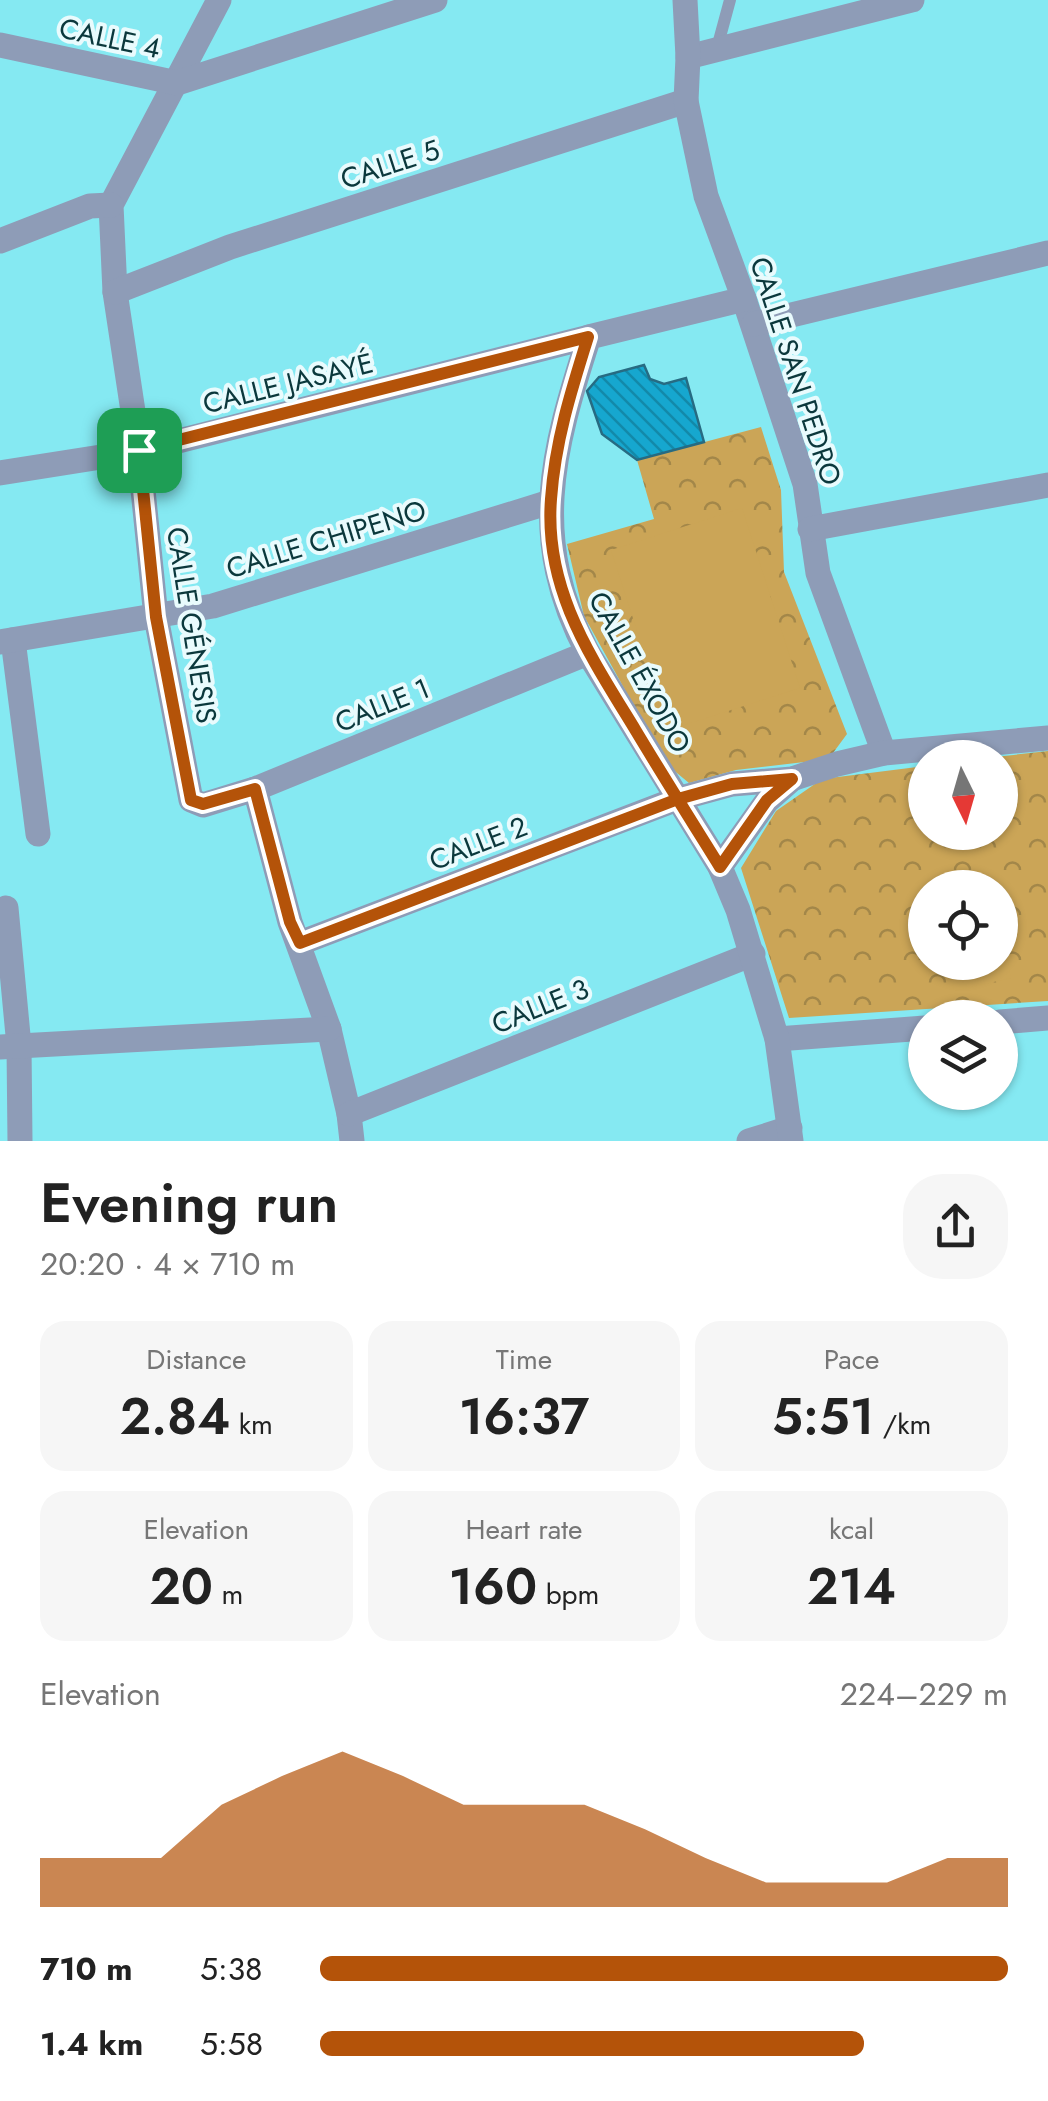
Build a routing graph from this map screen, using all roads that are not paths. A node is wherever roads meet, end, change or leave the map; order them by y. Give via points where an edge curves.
1 (219, 0) edge
2 (435, 0) edge
3 (685, 0) edge
4 (730, 0) edge
5 (912, 0) edge
6 (0, 46) edge
7 (717, 50) junction
8 (688, 58) junction
9 (176, 83) junction
10 (686, 100) junction
11 (111, 205) junction
12 (0, 241) edge
13 (1048, 254) edge
14 (115, 292) junction
15 (749, 312) junction
16 (588, 337) junction
17 (139, 450) junction
18 (0, 473) edge
19 (1048, 486) edge
20 (550, 502) junction
21 (810, 530) junction
22 (156, 617) junction
23 (6, 641) edge
24 (588, 652) junction
25 (1048, 738) edge
26 (884, 753) junction
27 (792, 779) junction
28 (255, 789) junction
29 (678, 799) junction
30 (196, 804) joint
31 (38, 834) dead end
32 (720, 867) junction
33 (6, 908) dead end
34 (300, 943) junction
35 (753, 954) junction
36 (1048, 1018) edge
37 (1018, 1020) edge
38 (329, 1029) junction
39 (908, 1029) edge
40 (776, 1039) junction
41 (10, 1047) edge
42 (349, 1114) junction
43 (791, 1135) edge
44 (20, 1141) edge
45 (352, 1141) edge
46 (749, 1141) edge

1 - 9 street
2 - 9 street, CALLE 4
3 - 8 street, CALLE SAN PEDRO
4 - 7 lane
5 - 7 street
6 - 9 street, CALLE 4
7 - 8 street
8 - 10 street, CALLE SAN PEDRO
9 - 11 street
10 - 14 street, CALLE 5 via 230,247
10 - 15 street, CALLE SAN PEDRO via 706,196
11 - 12 street via 90,206
11 - 14 street, CALLE GÉNESIS
13 - 15 street, CALLE JASAYÉ
14 - 17 street, CALLE GÉNESIS
15 - 16 street, CALLE JASAYÉ
15 - 21 street, CALLE SAN PEDRO via 805,484
16 - 17 street, CALLE JASAYÉ
16 - 20 street, CALLE ÉXODO via 561,422
17 - 18 street, CALLE JASAYÉ
17 - 22 street, CALLE GÉNESIS
19 - 21 street
20 - 22 street, CALLE CHIPENO via 212,606
20 - 24 street, CALLE ÉXODO via 554,564
21 - 26 street, CALLE SAN PEDRO via 818,573
22 - 23 street, CALLE CHIPENO
22 - 30 street, CALLE GÉNESIS
23 - 31 street
24 - 28 street, CALLE 1
24 - 29 street, CALLE ÉXODO
25 - 26 street
26 - 27 street
27 - 29 street, CALLE 2 via 732,784
27 - 32 street via 767,800
28 - 30 street, CALLE 1
28 - 34 street
29 - 32 street, CALLE ÉXODO
29 - 34 street, CALLE 2
32 - 35 street, CALLE ÉXODO
33 - 41 street
34 - 38 street
35 - 40 street, CALLE ÉXODO
35 - 42 street, CALLE 3
36 - 37 street
38 - 41 street
38 - 42 street
39 - 40 street
40 - 43 street, CALLE ÉXODO
41 - 44 street
42 - 45 street
43 - 46 street

